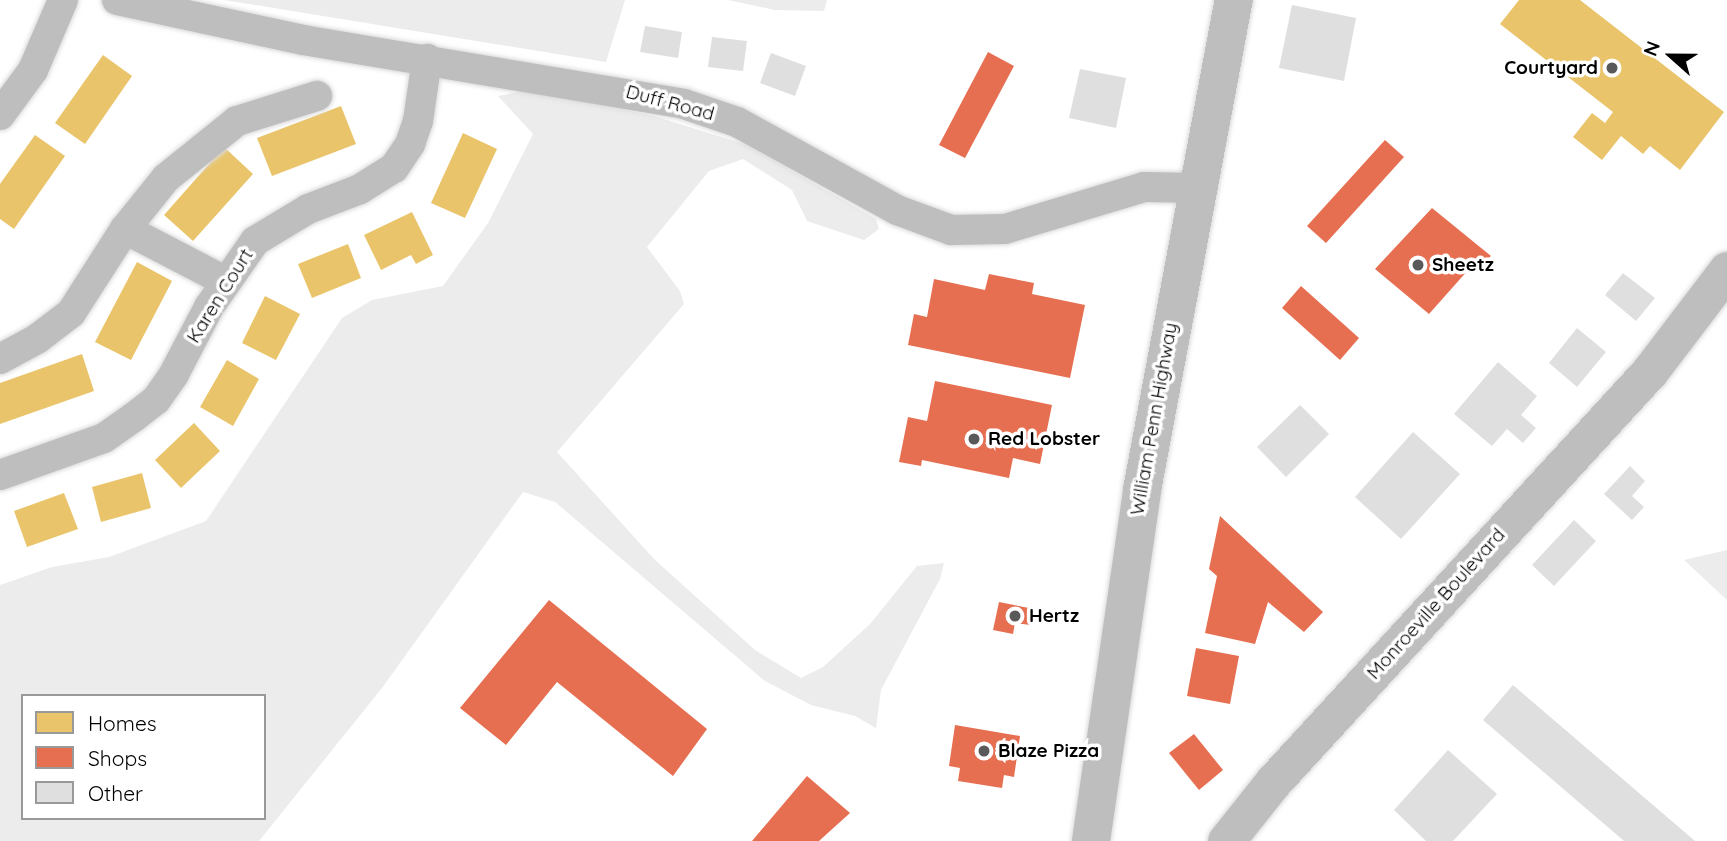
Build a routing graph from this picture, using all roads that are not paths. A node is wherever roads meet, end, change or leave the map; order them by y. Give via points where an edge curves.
1 (63, 0) edge
2 (117, 0) edge
3 (1234, 0) edge
4 (427, 60) junction
5 (317, 96) dead end
6 (0, 115) edge
7 (1197, 188) junction
8 (125, 229) junction
9 (1727, 270) edge
10 (225, 281) junction
11 (1727, 309) edge
12 (0, 359) edge
13 (1650, 371) junction
14 (0, 475) edge
15 (1091, 841) edge
16 (1226, 841) edge

1 - 6 street via 33,71
2 - 4 street, Duff Road via 231,27
3 - 7 highway, William Penn Highway
4 - 7 street, Duff Road via 608,88 710,112 764,136 897,210 951,230 1004,229 1144,187
4 - 10 street, Karen Court via 418,121 394,168 360,189 276,226 255,241
5 - 8 street via 237,121 166,178
7 - 15 highway, William Penn Highway via 1142,489
8 - 10 street
8 - 12 street via 71,313
9 - 13 main road, Monroeville Boulevard
10 - 14 street, Karen Court via 156,400 104,438
11 - 13 main road, Monroeville Boulevard
13 - 16 main road, Monroeville Boulevard via 1280,774

